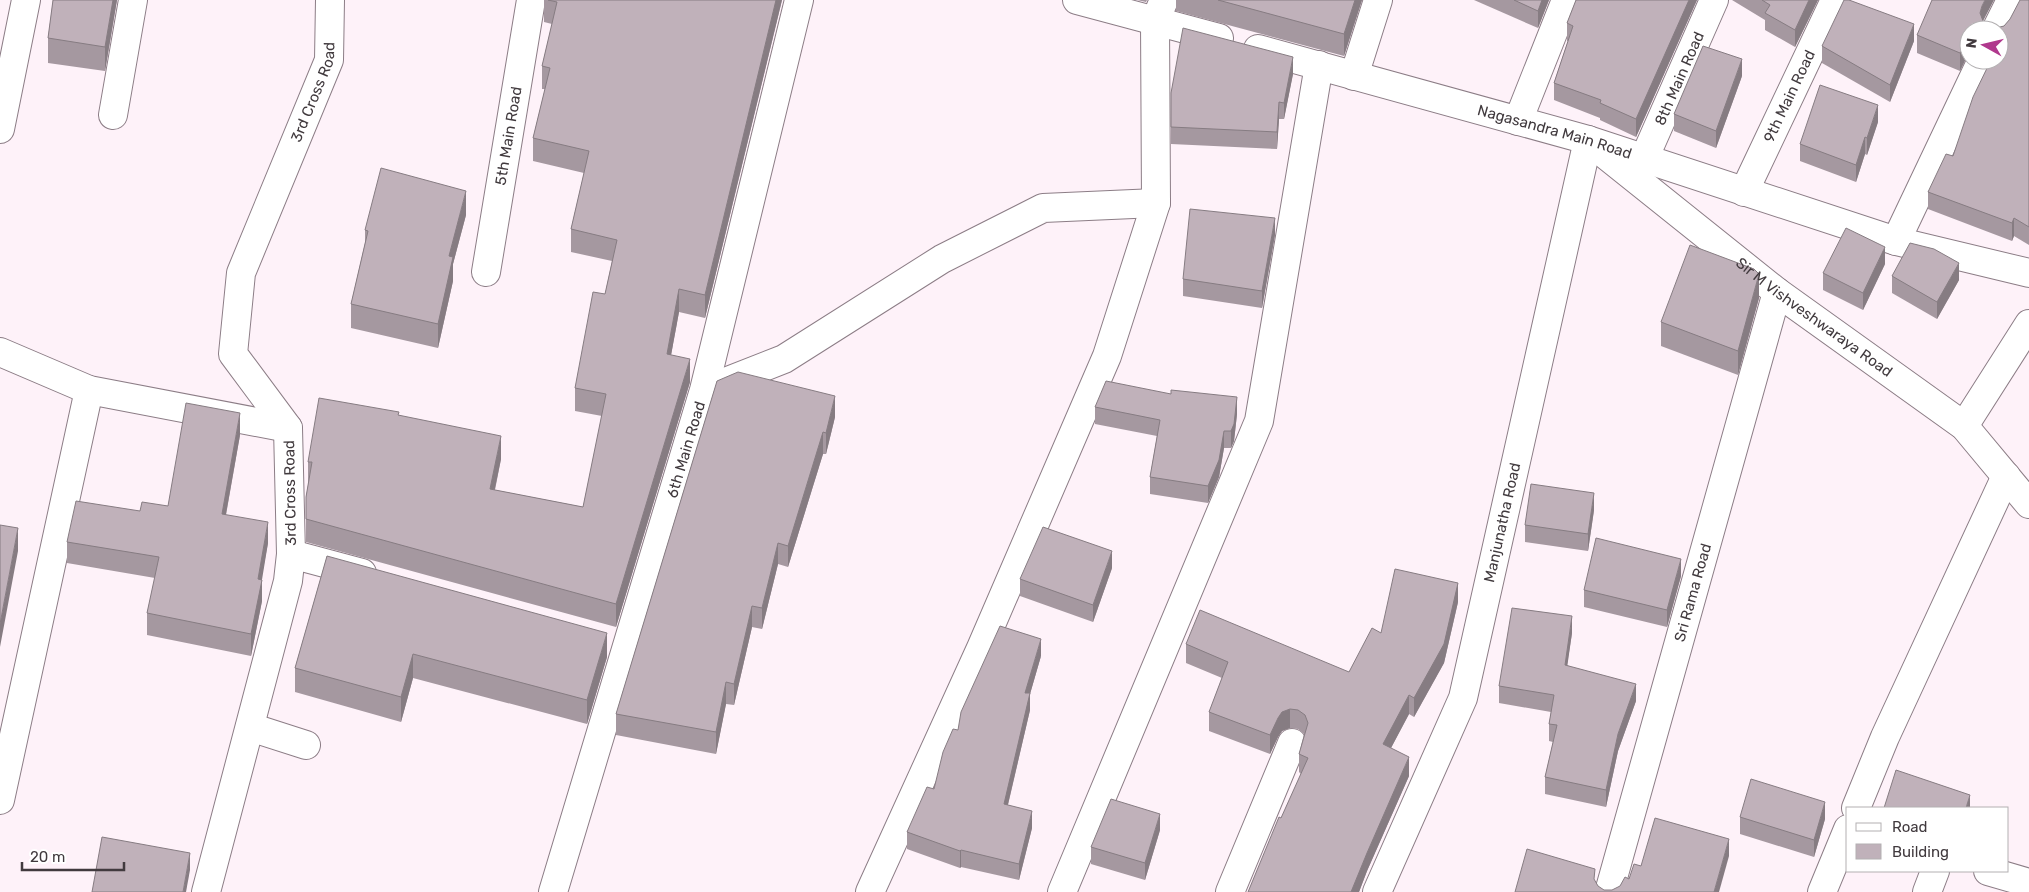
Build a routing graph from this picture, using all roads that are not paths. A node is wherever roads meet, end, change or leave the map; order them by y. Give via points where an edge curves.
1 (26, 0) edge
2 (133, 0) edge
3 (330, 0) edge
4 (531, 0) edge
5 (800, 0) edge
6 (1077, 0) edge
7 (1378, 0) edge
8 (1566, 0) edge
9 (1714, 0) edge
10 (1835, 0) edge
11 (2011, 0) edge
12 (1159, 11) edge
13 (2001, 20) edge
14 (1320, 65) junction
15 (1977, 70) edge
16 (1354, 76) junction
17 (113, 115) dead end
18 (1518, 121) junction
19 (0, 129) edge
20 (1588, 140) junction
21 (1644, 159) junction
22 (1744, 192) junction
23 (1156, 203) junction
24 (1896, 241) junction
25 (486, 272) dead end
26 (2029, 273) edge
27 (1777, 292) junction
28 (2029, 324) edge
29 (0, 352) edge
30 (89, 390) junction
31 (704, 390) junction
32 (1964, 426) junction
33 (288, 428) junction
34 (2006, 476) junction
35 (2029, 504) edge
36 (291, 554) junction
37 (387, 580) edge
38 (250, 727) junction
39 (1292, 743) dead end
40 (306, 745) dead end
41 (0, 800) edge
42 (1856, 807) edge
43 (1846, 834) edge
44 (1935, 872) edge
45 (1991, 872) edge
46 (2029, 883) edge
47 (206, 892) edge
48 (553, 892) edge
49 (870, 892) edge
50 (1062, 892) edge
51 (1230, 892) edge
52 (1377, 892) edge
53 (1609, 892) edge
54 (1822, 892) edge
55 (1927, 892) edge

1 - 19 street
2 - 17 street
3 - 33 street, 3rd Cross Road via 329,60 241,273 233,354
4 - 25 street, 5th Main Road
5 - 31 street, 6th Main Road
6 - 12 street, Nagasandra Main Road
7 - 16 street
8 - 18 street
9 - 21 street, 8th Main Road
10 - 22 street, 9th Main Road
11 - 13 street
12 - 14 street, Nagasandra Main Road
12 - 23 street
14 - 16 street, Nagasandra Main Road
14 - 50 street via 1259,421
15 - 24 street
16 - 18 street, Nagasandra Main Road
18 - 20 street, Nagasandra Main Road
20 - 21 street, Nagasandra Main Road
20 - 27 street, Sir M Vishveshwaraya Road
20 - 52 street, Manjunatha Road via 1463,698
21 - 22 street, Nagasandra Main Road
22 - 24 street, Nagasandra Main Road
23 - 31 street via 1043,208 942,259 784,359
23 - 49 street via 1107,356 981,648
24 - 26 street, Nagasandra Main Road
27 - 32 street, Sir M Vishveshwaraya Road
27 - 53 street, Sri Rama Road
28 - 32 street
29 - 30 street
30 - 33 street
30 - 41 street
31 - 48 street, 6th Main Road via 617,644
32 - 34 street, Sir M Vishveshwaraya Road
33 - 36 street, 3rd Cross Road
34 - 35 street, Sir M Vishveshwaraya Road
34 - 42 street via 1885,737
36 - 37 street
36 - 38 street, 3rd Cross Road via 288,582
38 - 40 street
38 - 47 street, 3rd Cross Road
39 - 51 street
43 - 54 street
44 - 55 street
45 - 46 street

